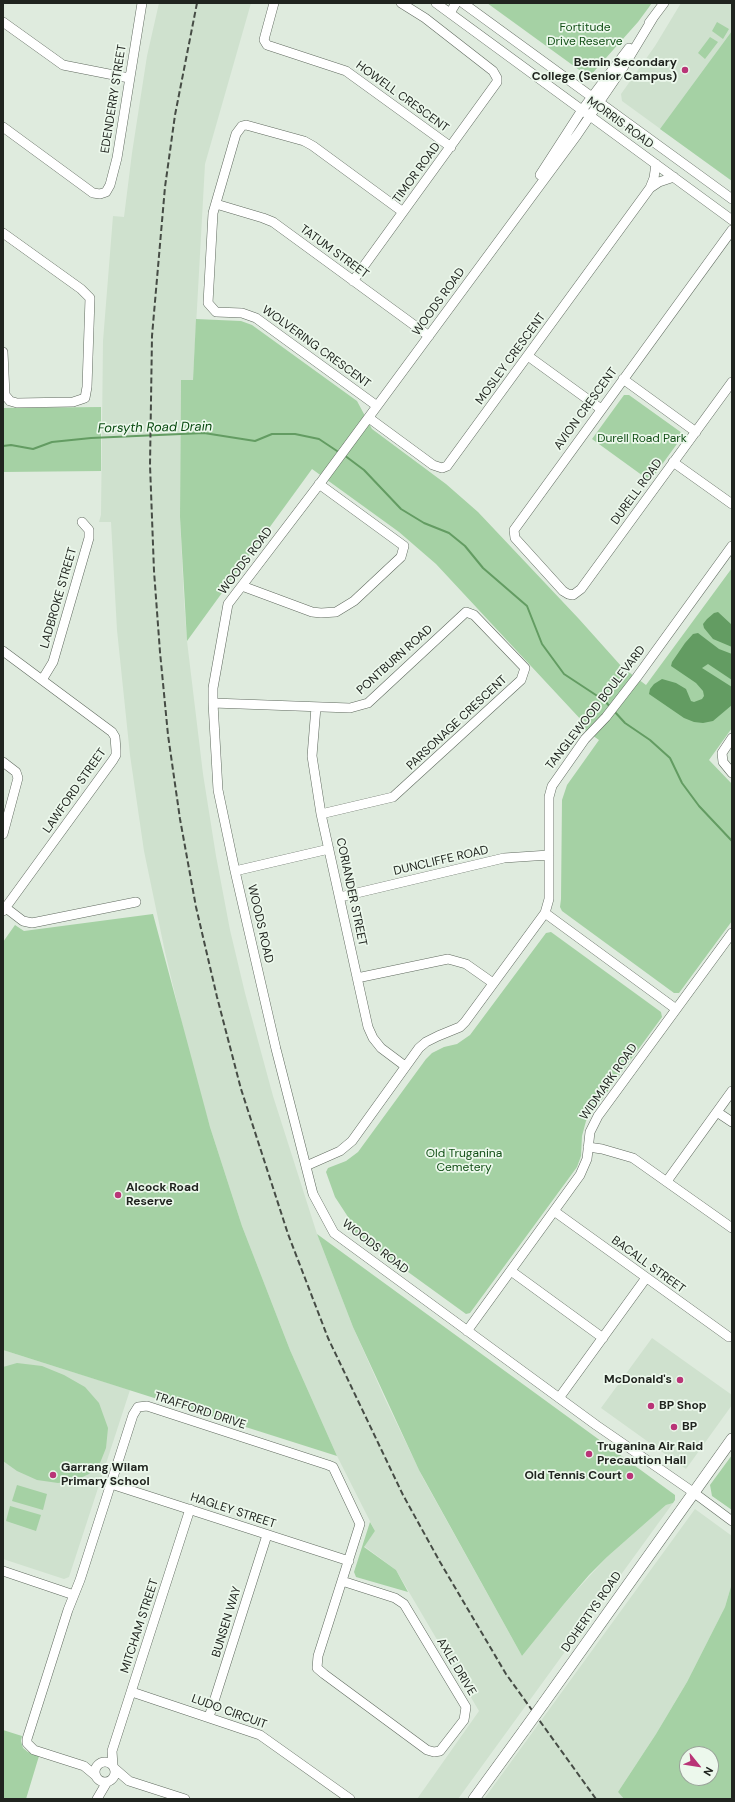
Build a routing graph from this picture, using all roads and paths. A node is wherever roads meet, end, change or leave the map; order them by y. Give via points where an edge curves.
1 (142, 3) edge
2 (274, 3) edge
3 (401, 3) edge
4 (436, 3) edge
5 (456, 3) edge
6 (463, 3) edge
7 (664, 3) edge
8 (450, 14) junction
9 (3, 22) edge
10 (129, 78) junction
11 (596, 99) junction
12 (586, 113) junction
13 (3, 127) edge
14 (451, 147) junction
15 (656, 164) junction
16 (674, 177) junction
17 (650, 188) junction
18 (732, 199) edge
19 (216, 204) junction
20 (403, 212) junction
21 (732, 220) edge
22 (732, 230) edge
23 (3, 233) edge
24 (353, 281) junction
25 (429, 336) junction
26 (3, 352) edge
27 (528, 356) junction
28 (623, 379) junction
29 (732, 382) edge
30 (377, 406) junction
31 (601, 409) junction
32 (368, 418) junction
33 (696, 432) junction
34 (673, 462) junction
35 (320, 483) junction
36 (732, 504) edge
37 (82, 522) dead end
38 (732, 546) edge
39 (242, 586) junction
40 (573, 595) joint
41 (466, 612) joint
42 (3, 651) edge
43 (42, 680) junction
44 (213, 703) junction
45 (316, 707) junction
46 (732, 738) edge
47 (3, 762) edge
48 (732, 773) edge
49 (321, 814) junction
50 (3, 834) edge
51 (329, 849) junction
52 (549, 855) junction
53 (235, 871) junction
54 (340, 897) junction
55 (136, 902) dead end
56 (4, 910) edge
57 (545, 913) junction
58 (732, 933) edge
59 (357, 978) junction
60 (493, 983) junction
61 (676, 1009) junction
62 (405, 1066) junction
63 (732, 1091) edge
64 (717, 1112) junction
65 (732, 1122) edge
66 (588, 1147) junction
67 (306, 1166) junction
68 (667, 1181) junction
69 (554, 1211) junction
70 (732, 1228) edge
71 (510, 1270) junction
72 (646, 1278) junction
73 (467, 1330) junction
74 (729, 1337) dead end
75 (603, 1338) junction
76 (559, 1398) junction
77 (732, 1439) edge
78 (111, 1484) junction
79 (693, 1492) junction
80 (190, 1509) junction
81 (732, 1521) edge
82 (267, 1535) junction
83 (348, 1561) junction
84 (3, 1571) edge
85 (342, 1581) junction
86 (74, 1594) junction
87 (317, 1668) joint
88 (132, 1692) junction
89 (209, 1717) junction
90 (112, 1750) junction
91 (100, 1764) junction
92 (84, 1766) junction
93 (113, 1767) junction
94 (102, 1780) junction
95 (128, 1781) junction
96 (97, 1797) edge
97 (185, 1799) edge
98 (350, 1799) edge
99 (474, 1799) edge

1 - 10 street, EDENDERRY STREET
2 - 14 street, HOWELL CRESCENT via 264,40 267,45 346,71
3 - 14 street, TIMOR ROAD via 425,18 493,71 497,78 495,86
4 - 8 street, MORRIS ROAD
5 - 8 street
6 - 11 street, MORRIS ROAD
7 - 11 street, WOODS ROAD via 624,66
8 - 12 street, MORRIS ROAD
9 - 10 street via 63,65
10 - 13 street, EDENDERRY STREET via 115,166 109,188 100,194 93,193
11 - 12 street, WOODS ROAD
11 - 18 street, MORRIS ROAD
12 - 15 street, MORRIS ROAD
12 - 25 street, WOODS ROAD via 516,216
14 - 20 street, TIMOR ROAD
15 - 16 street, MORRIS ROAD
15 - 17 street, MOSLEY CRESCENT
16 - 17 street, MOSLEY CRESCENT
16 - 21 street, MORRIS ROAD
17 - 27 street, MOSLEY CRESCENT
19 - 20 street, WOLVERING CRESCENT via 236,134 242,126 252,126 304,141
19 - 24 street, TATUM STREET via 273,222
19 - 30 street, WOLVERING CRESCENT via 208,302 216,312 242,313 256,318
20 - 24 street, TIMOR ROAD
22 - 28 street, AVION CRESCENT
23 - 26 street via 90,298 85,398 73,402 10,401 5,395
24 - 25 street, TATUM STREET
25 - 30 street, WOODS ROAD
27 - 31 street
27 - 32 street, MOSLEY CRESCENT via 447,466 442,468 433,465
28 - 31 street, AVION CRESCENT
28 - 33 street
29 - 33 street, DURELL ROAD
30 - 32 street, WOODS ROAD
31 - 40 street, AVION CRESCENT via 514,530 515,538 563,591
32 - 35 street, WOODS ROAD
33 - 34 street, DURELL ROAD
34 - 36 street
34 - 40 street, DURELL ROAD via 581,589
35 - 39 street, WOODS ROAD
35 - 39 street via 404,546 401,557 354,601 336,612 312,612
37 - 43 street, LADBROKE STREET via 89,530 89,538 53,662
38 - 52 street, TANGLEWOOD BOULEVARD via 637,676 555,781 550,791
39 - 44 street, WOODS ROAD via 228,604 213,688
41 - 45 street, PONTBURN ROAD via 368,704 350,708
41 - 49 street, PARSONAGE CRESCENT via 474,615 525,668 521,680 394,797
42 - 43 street, LAWFORD STREET
43 - 56 street, LAWFORD STREET via 112,732 115,737 116,755
44 - 45 street, PONTBURN ROAD
44 - 53 street, WOODS ROAD via 218,790
45 - 49 street, CORIANDER STREET via 312,756
46 - 48 street via 722,753 723,762
47 - 50 street via 16,772 18,778
49 - 51 street, CORIANDER STREET
51 - 53 street
51 - 54 street, CORIANDER STREET
52 - 54 street, DUNCLIFFE ROAD via 504,858
52 - 57 street, TANGLEWOOD BOULEVARD via 549,899
53 - 67 street, WOODS ROAD
54 - 59 street, CORIANDER STREET
55 - 56 street via 32,923
57 - 60 street, TANGLEWOOD BOULEVARD
57 - 61 street
58 - 61 street, WIDMARK ROAD
59 - 60 street via 448,959 466,964
59 - 62 street, CORIANDER STREET via 373,1038 381,1048
60 - 62 street, TANGLEWOOD BOULEVARD via 460,1027 426,1042
61 - 66 street, WIDMARK ROAD via 593,1123
62 - 67 street, TANGLEWOOD BOULEVARD via 352,1140 340,1151
63 - 64 street
64 - 65 street
64 - 68 street
66 - 68 street via 634,1158
66 - 69 street, WIDMARK ROAD via 585,1167
67 - 73 street, WOODS ROAD via 313,1194 334,1232
68 - 70 street
69 - 71 street, WIDMARK ROAD
69 - 72 street, BACALL STREET
71 - 73 street, WIDMARK ROAD
71 - 75 street
72 - 74 street, BACALL STREET
72 - 75 street
73 - 76 street, WOODS ROAD
75 - 76 street
76 - 79 street, WOODS ROAD
77 - 79 main road, DOHERTYS ROAD
78 - 80 street, HAGLEY STREET
78 - 83 street, TRAFFORD DRIVE via 135,1411 144,1406 155,1408 331,1466 360,1522
78 - 86 street, TRAFFORD DRIVE
79 - 81 street, WOODS ROAD
79 - 99 main road, DOHERTYS ROAD, bridge
80 - 82 street, HAGLEY STREET
80 - 88 street, MITCHAM STREET
82 - 83 street, HAGLEY STREET
82 - 89 street, BUNSEN WAY
83 - 85 street, TRAFFORD DRIVE
84 - 86 street
85 - 87 street, TRAFFORD DRIVE via 318,1656
85 - 87 street, AXLE DRIVE via 394,1598 404,1604 466,1707 466,1716 443,1749 438,1752 430,1751
86 - 92 street, TRAFFORD DRIVE via 27,1739 29,1746 34,1750
88 - 89 street, LUDO CIRCUIT
88 - 90 street, MITCHAM STREET
89 - 98 street, LUDO CIRCUIT via 268,1739
90 - 91 street, MITCHAM STREET
90 - 93 street, MITCHAM STREET
91 - 92 street
91 - 93 street via 106,1763
91 - 94 street via 96,1771
92 - 94 street
93 - 94 street via 114,1776
93 - 95 street
94 - 95 street
94 - 96 street
95 - 97 street

